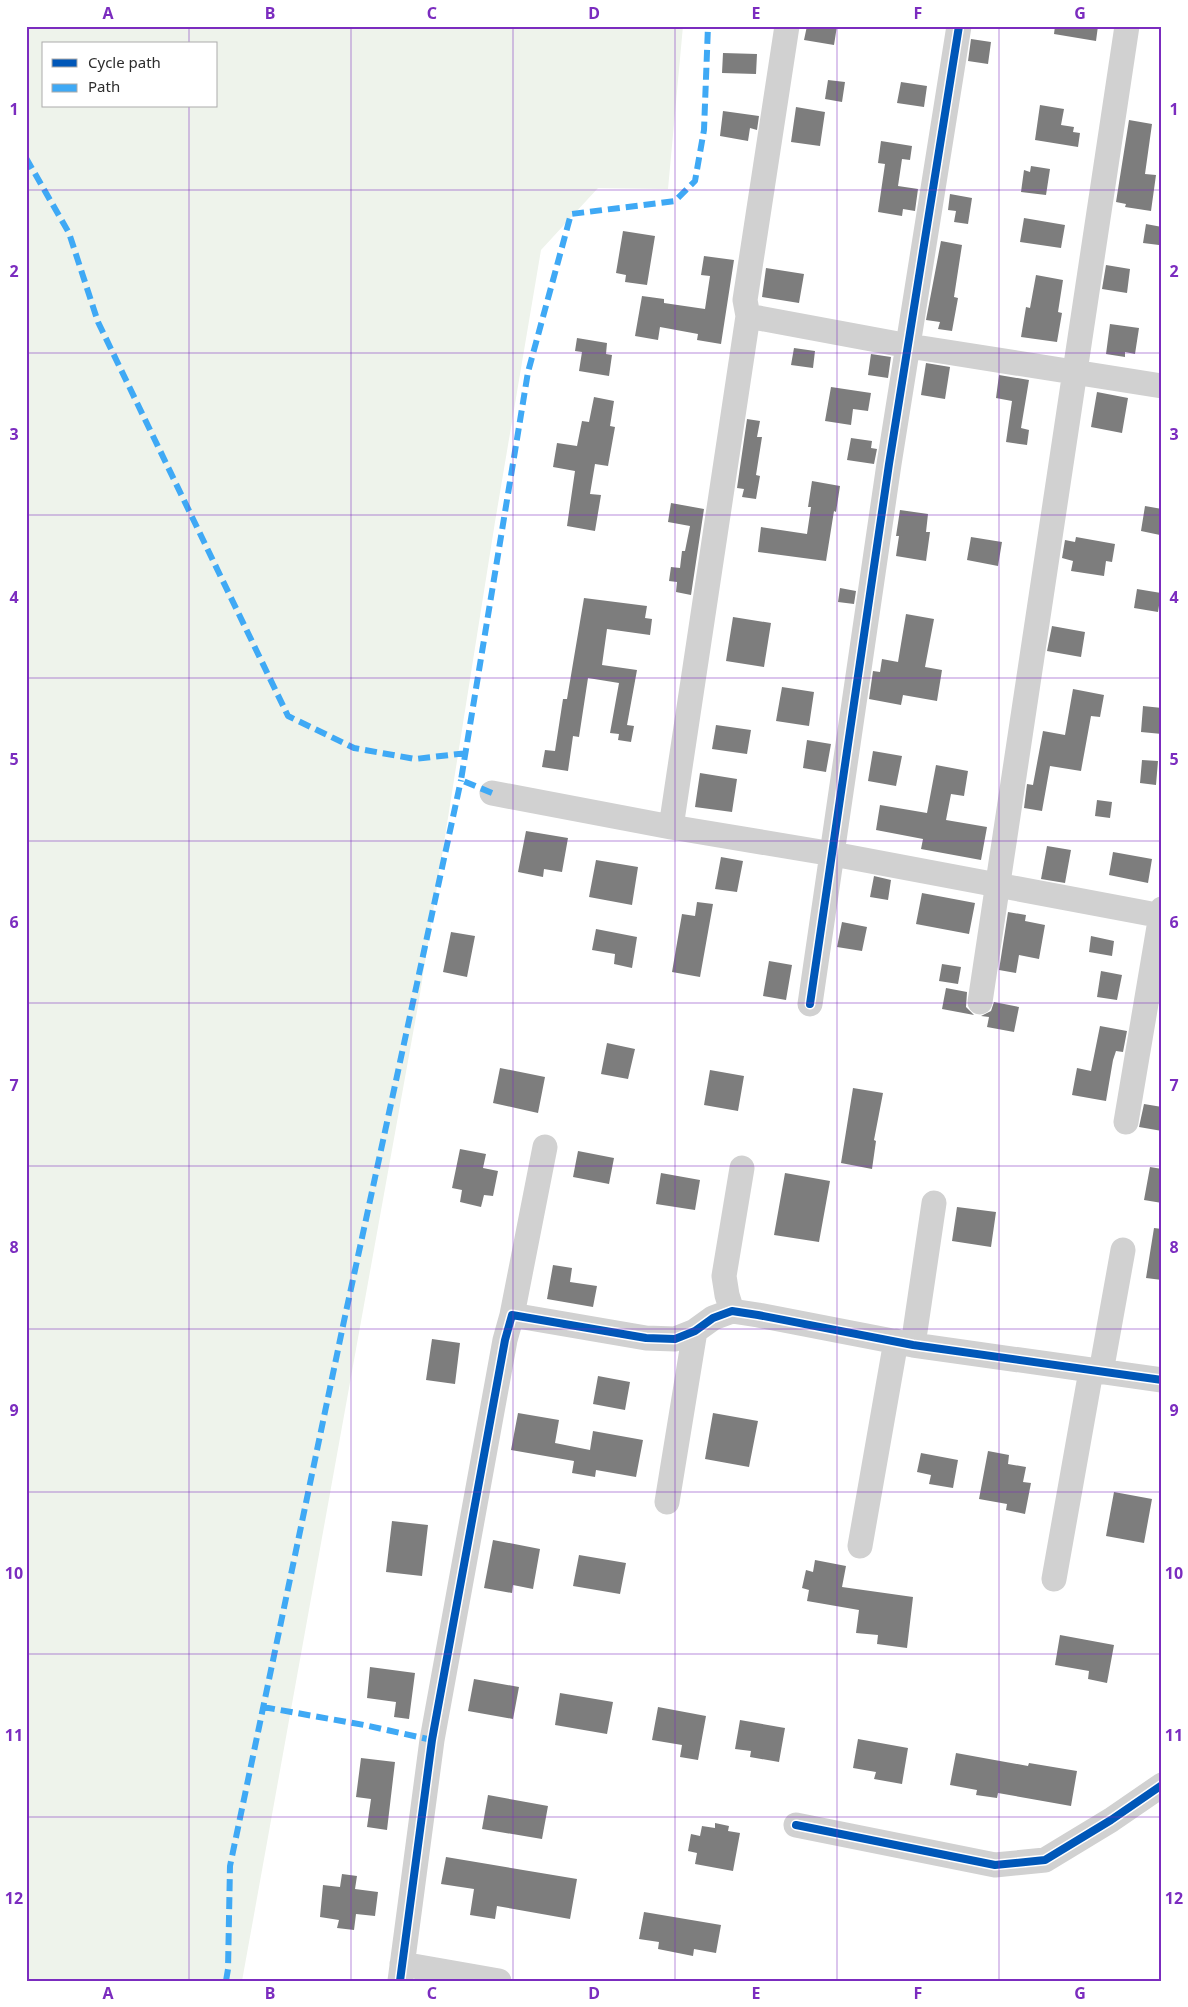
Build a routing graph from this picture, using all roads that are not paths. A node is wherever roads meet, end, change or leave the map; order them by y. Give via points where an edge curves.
1 (787, 26) edge
2 (959, 26) edge
3 (1127, 26) edge
4 (748, 316) junction
5 (909, 346) junction
6 (1074, 372) junction
7 (1162, 386) edge
8 (492, 793) dead end
9 (671, 827) junction
10 (832, 854) junction
11 (997, 886) junction
12 (1161, 913) edge
13 (980, 1002) dead end
14 (810, 1004) dead end
15 (1126, 1122) dead end
16 (545, 1147) dead end
17 (742, 1168) dead end
18 (934, 1203) dead end
19 (1123, 1250) dead end
20 (732, 1311) junction
21 (512, 1315) junction
22 (695, 1331) junction
23 (904, 1343) junction
24 (1096, 1371) junction
25 (1162, 1380) edge
26 (667, 1502) dead end
27 (860, 1546) dead end
28 (1054, 1578) dead end
29 (1162, 1785) edge
30 (796, 1825) dead end
31 (401, 1972) edge
32 (500, 1981) edge

1 - 4 street via 745,300
2 - 5 street
3 - 6 street
4 - 5 street
4 - 9 street
5 - 6 street
5 - 10 street
6 - 7 street
6 - 11 street
8 - 9 street
9 - 10 street
10 - 11 street
10 - 14 street
11 - 12 street
11 - 13 street
12 - 15 street
16 - 21 street
17 - 20 street via 724,1276
18 - 23 street
19 - 24 street
20 - 22 street via 713,1318
20 - 23 street
21 - 22 street via 646,1338 675,1339
21 - 31 street via 432,1740
22 - 26 street
23 - 24 street
23 - 27 street
24 - 25 street
24 - 28 street
29 - 30 street via 1045,1860 995,1866
31 - 32 street

